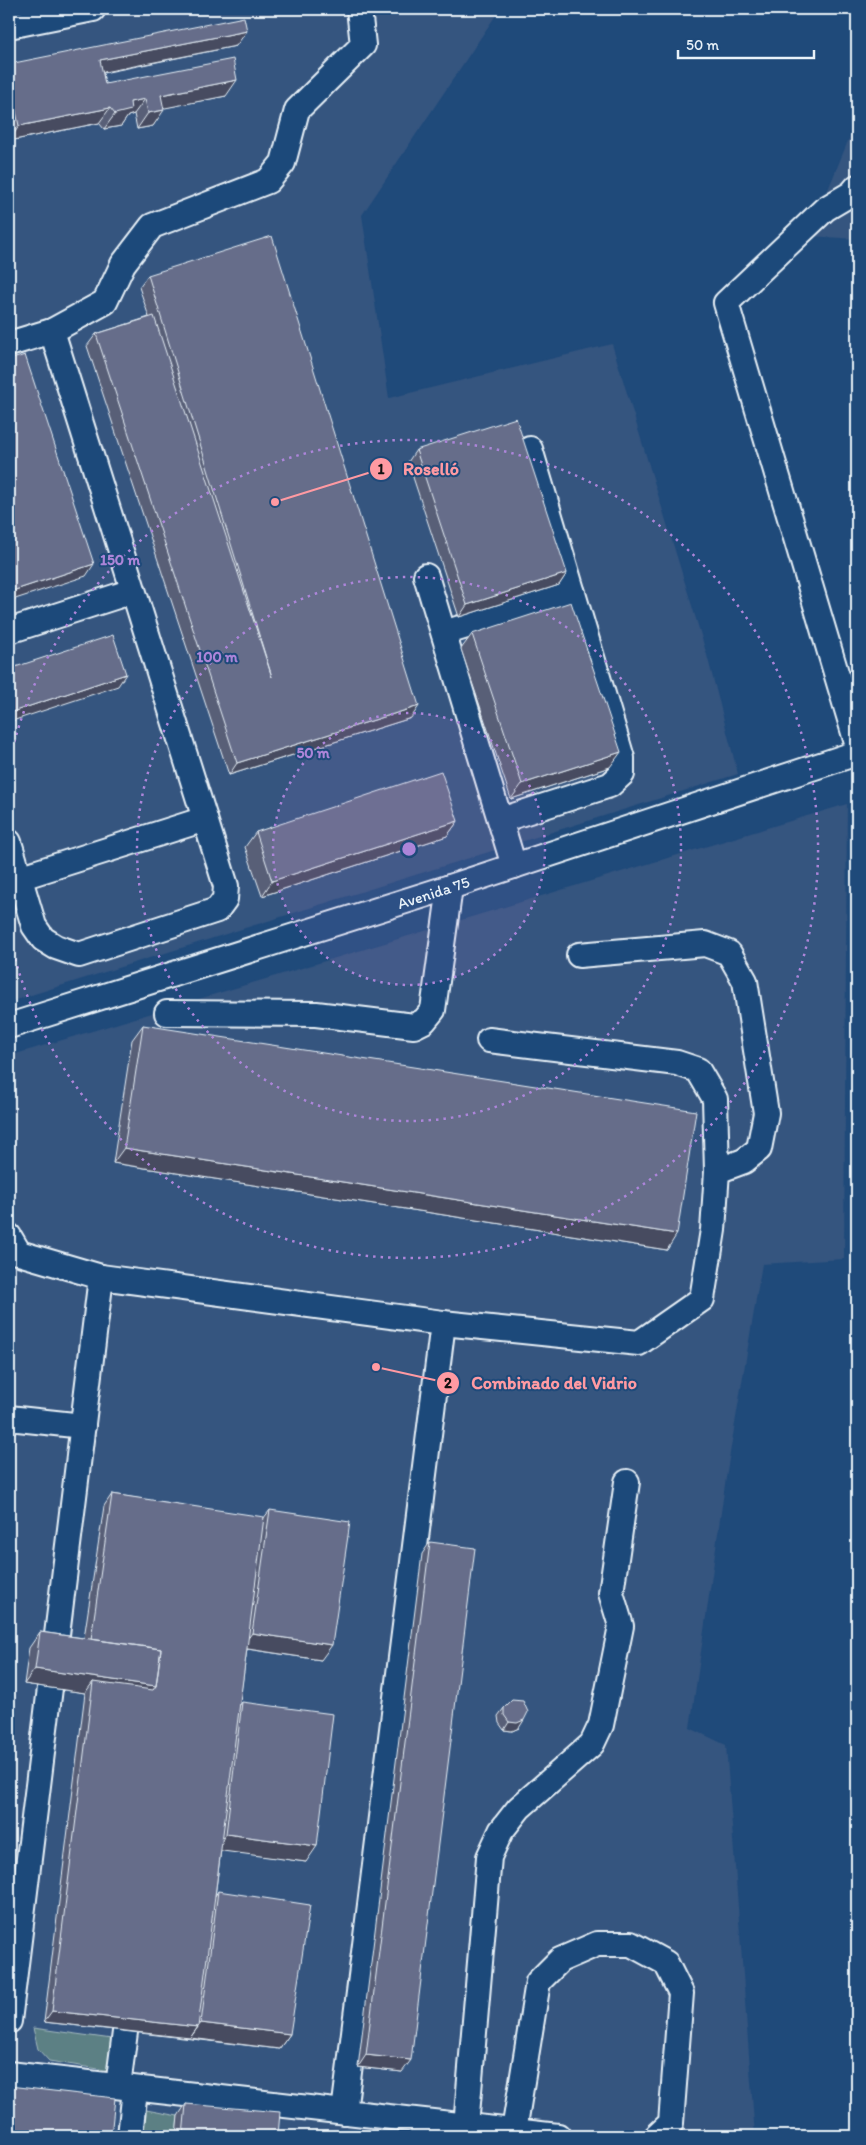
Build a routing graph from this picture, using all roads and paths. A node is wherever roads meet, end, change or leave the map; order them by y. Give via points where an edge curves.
1 (93, 9) edge
2 (359, 9) edge
3 (13, 20) edge
4 (855, 197) edge
5 (52, 331) junction
6 (9, 344) edge
7 (530, 449) dead end
8 (426, 576) dead end
9 (133, 591) junction
10 (573, 593) junction
11 (9, 631) edge
12 (444, 633) junction
13 (857, 743) edge
14 (857, 754) edge
15 (205, 819) junction
16 (500, 820) junction
17 (9, 842) edge
18 (514, 866) junction
19 (14, 880) edge
20 (450, 887) junction
21 (579, 955) dead end
22 (167, 1013) dead end
23 (9, 1026) edge
24 (489, 1040) dead end
25 (717, 1171) junction
26 (9, 1236) edge
27 (101, 1277) junction
28 (443, 1323) junction
29 (9, 1418) edge
30 (83, 1426) junction
31 (627, 1482) dead end
32 (55, 1651) edge
33 (50, 1688) edge
34 (9, 2021) edge
35 (125, 2032) edge
36 (9, 2074) edge
37 (127, 2088) junction
38 (344, 2112) junction
39 (466, 2126) junction
40 (514, 2131) junction
41 (130, 2136) edge
42 (558, 2136) edge
43 (657, 2136) edge

1 - 3 street
2 - 5 street via 363,45 297,110 283,163 268,181 152,226 123,264 105,302
4 - 13 street via 825,209 726,304
5 - 6 street
5 - 9 street
7 - 10 street
8 - 12 street
9 - 11 street
9 - 15 street
10 - 12 street
10 - 16 street via 622,758 622,774 610,785
12 - 16 street
14 - 18 street, Avenida 75
15 - 19 street
15 - 19 street via 226,886 225,900 217,910 80,955 43,939
16 - 18 street
17 - 19 street
18 - 20 street, Avenida 75
20 - 22 street via 433,1010 424,1021 414,1026 316,1014
20 - 23 street, Avenida 75
21 - 25 street via 705,944 729,954 745,981 766,1113 759,1149 744,1161
24 - 25 street via 677,1063 698,1070 715,1099
25 - 28 street via 713,1230 702,1299 639,1343
26 - 27 street via 19,1253
27 - 28 street
27 - 30 street
28 - 38 street
29 - 30 street
30 - 32 street
31 - 39 street via 611,1593 621,1626 601,1725 592,1744 519,1808 501,1831 490,1858
33 - 34 street
35 - 37 street
36 - 37 street
37 - 38 street
37 - 41 street
38 - 39 street
39 - 40 street
40 - 42 street
40 - 43 street via 538,1982 560,1960 596,1944 631,1944 666,1963 681,1993 671,2123

